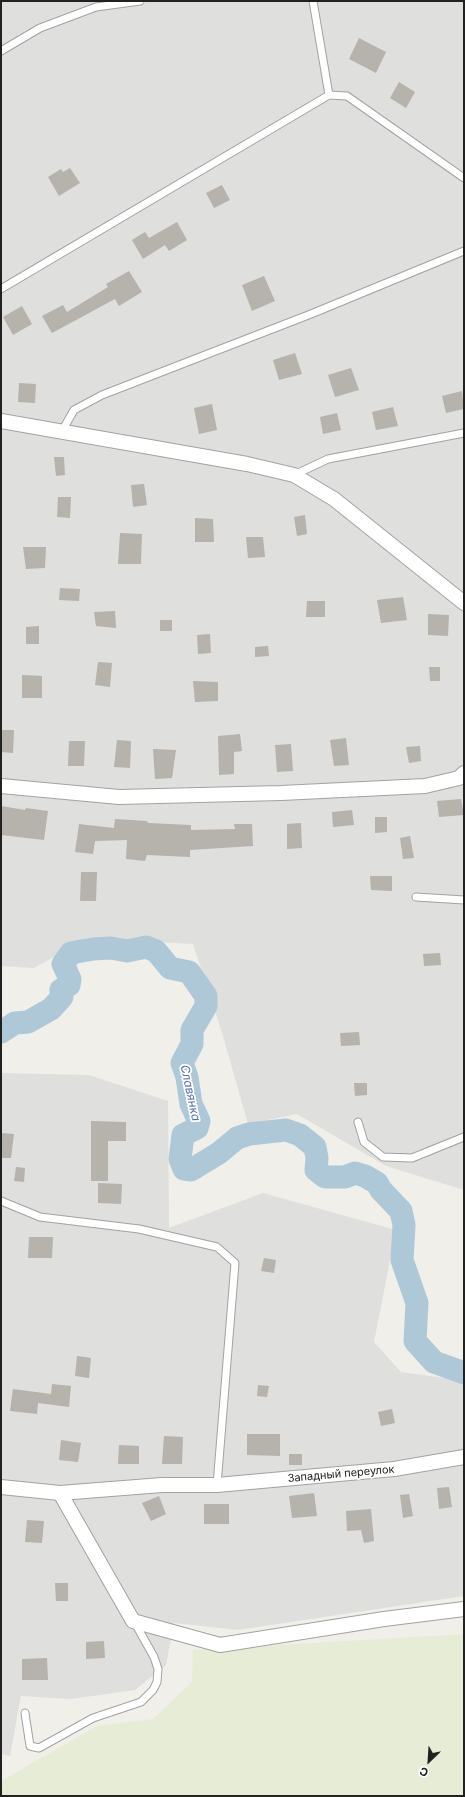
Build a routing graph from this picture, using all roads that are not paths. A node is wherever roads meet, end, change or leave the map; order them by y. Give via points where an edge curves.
1 (140, 1) edge
2 (314, 1) edge
3 (1, 51) edge
4 (329, 95) junction
5 (464, 178) edge
6 (464, 251) edge
7 (1, 289) edge
8 (1, 420) edge
9 (62, 431) junction
10 (464, 433) edge
11 (294, 475) junction
12 (464, 603) edge
13 (462, 778) edge
14 (1, 786) edge
15 (416, 897) dead end
16 (464, 900) edge
17 (358, 1122) dead end
18 (464, 1137) edge
19 (1, 1201) edge
20 (464, 1457) edge
21 (217, 1485) junction
22 (1, 1487) edge
23 (60, 1493) junction
24 (464, 1610) edge
25 (134, 1621) junction
26 (25, 1713) dead end

1 - 3 lane via 96,7 40,28
2 - 4 lane
4 - 5 lane via 347,96
4 - 7 lane
6 - 9 lane via 102,395 74,410
8 - 9 street
9 - 11 street via 247,464
10 - 11 lane via 328,459
11 - 12 street via 334,499
13 - 14 street via 425,786 119,797
15 - 16 lane
17 - 18 lane via 364,1142 383,1157 412,1158
19 - 21 lane via 40,1217 139,1228 217,1247 235,1263
20 - 21 street, Западный переулок via 394,1469
21 - 23 street, Западный переулок via 162,1485
22 - 23 street, Западный переулок
23 - 25 street
24 - 25 street via 220,1645
25 - 26 lane via 158,1669 158,1682 141,1702 93,1718 39,1748 30,1746

